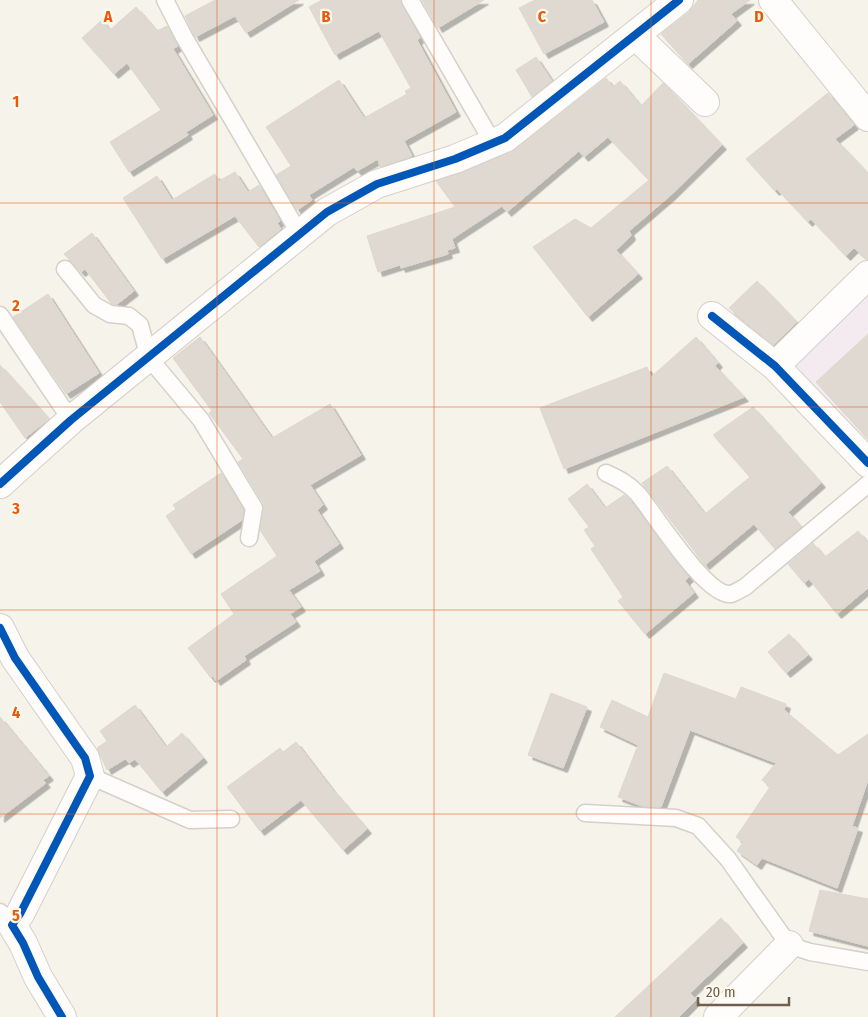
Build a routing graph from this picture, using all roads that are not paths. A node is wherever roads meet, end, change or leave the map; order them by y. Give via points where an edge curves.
1 (165, 0) edge
2 (410, 0) edge
3 (679, 0) edge
4 (773, 0) edge
5 (635, 34) junction
6 (705, 102) dead end
7 (868, 117) edge
8 (493, 144) junction
9 (299, 233) junction
10 (65, 269) dead end
11 (868, 275) edge
12 (0, 315) edge
13 (712, 316) dead end
14 (149, 358) junction
15 (775, 366) junction
16 (71, 420) junction
17 (868, 463) edge
18 (606, 473) dead end
19 (0, 484) edge
20 (868, 484) edge
21 (248, 538) dead end
22 (0, 628) edge
23 (8, 659) edge
24 (90, 776) junction
25 (585, 812) dead end
26 (231, 819) dead end
27 (6, 918) edge
28 (790, 945) junction
29 (868, 962) edge
30 (62, 1017) edge
31 (718, 1017) edge

1 - 9 lane
2 - 8 lane
3 - 5 street
4 - 7 street
5 - 6 street
5 - 8 street via 505,138
8 - 9 street via 377,184 327,212
9 - 14 street
10 - 14 lane via 94,305 110,314 129,316 140,325
11 - 15 street
12 - 16 lane
13 - 15 street
14 - 16 street
14 - 21 lane via 201,420 254,508
15 - 17 street
16 - 19 street
18 - 20 lane via 628,484 638,494 707,582 731,594 745,587
22 - 23 street
23 - 24 street via 85,758
24 - 26 lane via 190,820
24 - 27 street via 20,914
25 - 28 lane via 676,818 698,826 728,859
27 - 30 street
28 - 29 lane via 810,952
28 - 31 street

